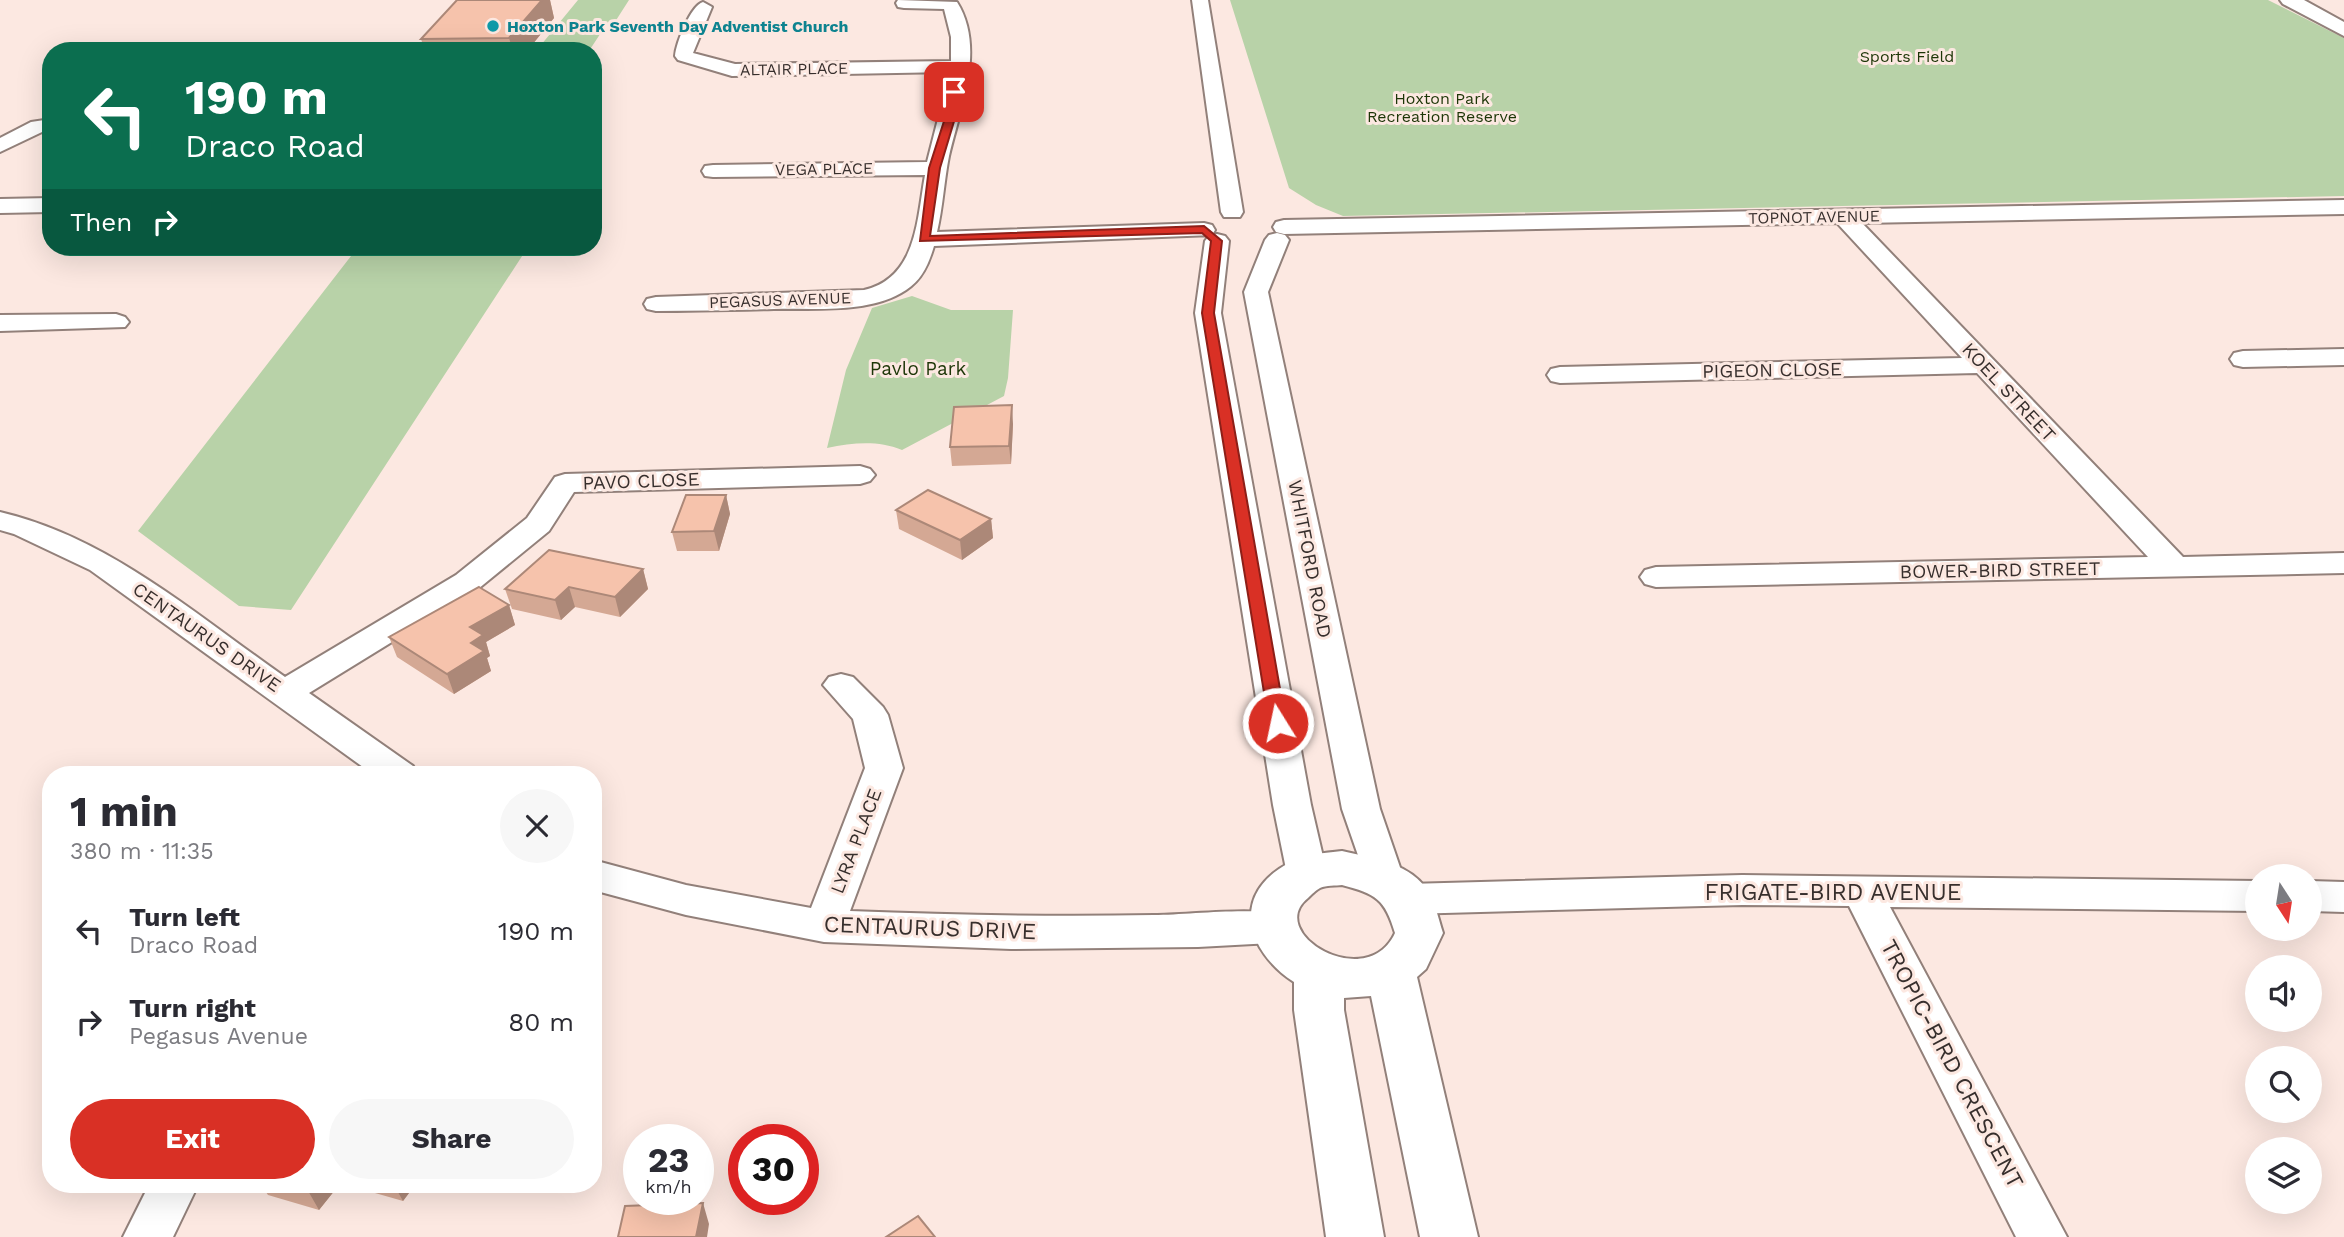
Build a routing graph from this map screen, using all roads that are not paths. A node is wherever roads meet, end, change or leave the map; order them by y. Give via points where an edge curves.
1 (1200, 0) edge
2 (2290, 0) edge
3 (2306, 0) edge
4 (904, 3) dead end
5 (703, 7) dead end
6 (2344, 20) edge
7 (2344, 30) edge
8 (959, 66) junction
9 (42, 126) edge
10 (0, 146) edge
11 (934, 168) junction
12 (713, 171) dead end
13 (42, 205) edge
14 (0, 206) edge
15 (2344, 208) edge
16 (1232, 212) junction
17 (1844, 217) junction
18 (1249, 232) junction
19 (924, 239) junction
20 (656, 304) dead end
21 (116, 322) dead end
22 (0, 323) edge
23 (2344, 357) edge
24 (2244, 359) dead end
25 (1984, 365) junction
26 (1560, 375) dead end
27 (860, 475) dead end
28 (8, 530) edge
29 (2344, 563) edge
30 (2174, 566) junction
31 (1656, 577) dead end
32 (841, 685) dead end
33 (286, 692) junction
34 (388, 766) edge
35 (1307, 874) junction
36 (602, 877) edge
37 (1396, 889) junction
38 (1861, 891) junction
39 (2245, 896) edge
40 (2322, 896) edge
41 (2344, 897) edge
42 (824, 926) junction
43 (1272, 926) junction
44 (1390, 968) junction
45 (1319, 971) junction
46 (170, 1193) edge
47 (148, 1237) edge
48 (1355, 1237) edge
49 (1449, 1237) edge
50 (2042, 1237) edge

1 - 16 street
2 - 7 street
3 - 6 street
4 - 8 street, PEGASUS AVENUE via 951,6 960,31
5 - 8 street, ALTAIR PLACE via 684,56 732,70
8 - 11 street, PEGASUS AVENUE via 950,118
9 - 10 street
11 - 12 street, VEGA PLACE
11 - 19 street, PEGASUS AVENUE
13 - 14 street
15 - 17 street, TOPNOT AVENUE
16 - 18 street
16 - 18 street via 1210,219
17 - 18 street, TOPNOT AVENUE
17 - 25 street, KOEL STREET
18 - 19 street
18 - 35 street via 1208,313
18 - 37 street, WHITFORD ROAD via 1256,292 1361,809
19 - 20 street, PEGASUS AVENUE via 904,281 872,295
21 - 22 street
23 - 24 street
25 - 26 street, PIGEON CLOSE
25 - 30 street, KOEL STREET
27 - 33 street, PAVO CLOSE via 565,484 538,524 467,582
28 - 33 street, CENTAURUS DRIVE via 101,563
29 - 30 street, BOWER-BIRD STREET
30 - 31 street, BOWER-BIRD STREET
32 - 42 street, LYRA PLACE via 870,715 884,768
33 - 34 street, CENTAURUS DRIVE
35 - 37 street via 1342,868
35 - 43 street via 1281,892
36 - 42 street, CENTAURUS DRIVE via 686,900
37 - 38 street, FRIGATE-BIRD AVENUE
37 - 44 street via 1419,933 1406,960
38 - 39 street, FRIGATE-BIRD AVENUE
38 - 50 street, TROPIC-BIRD CRESCENT
40 - 41 street
42 - 43 street, CENTAURUS DRIVE via 1012,933
43 - 45 street via 1296,962
44 - 45 street via 1372,978 1339,979
44 - 49 street
45 - 48 street via 1319,1010
46 - 47 street

